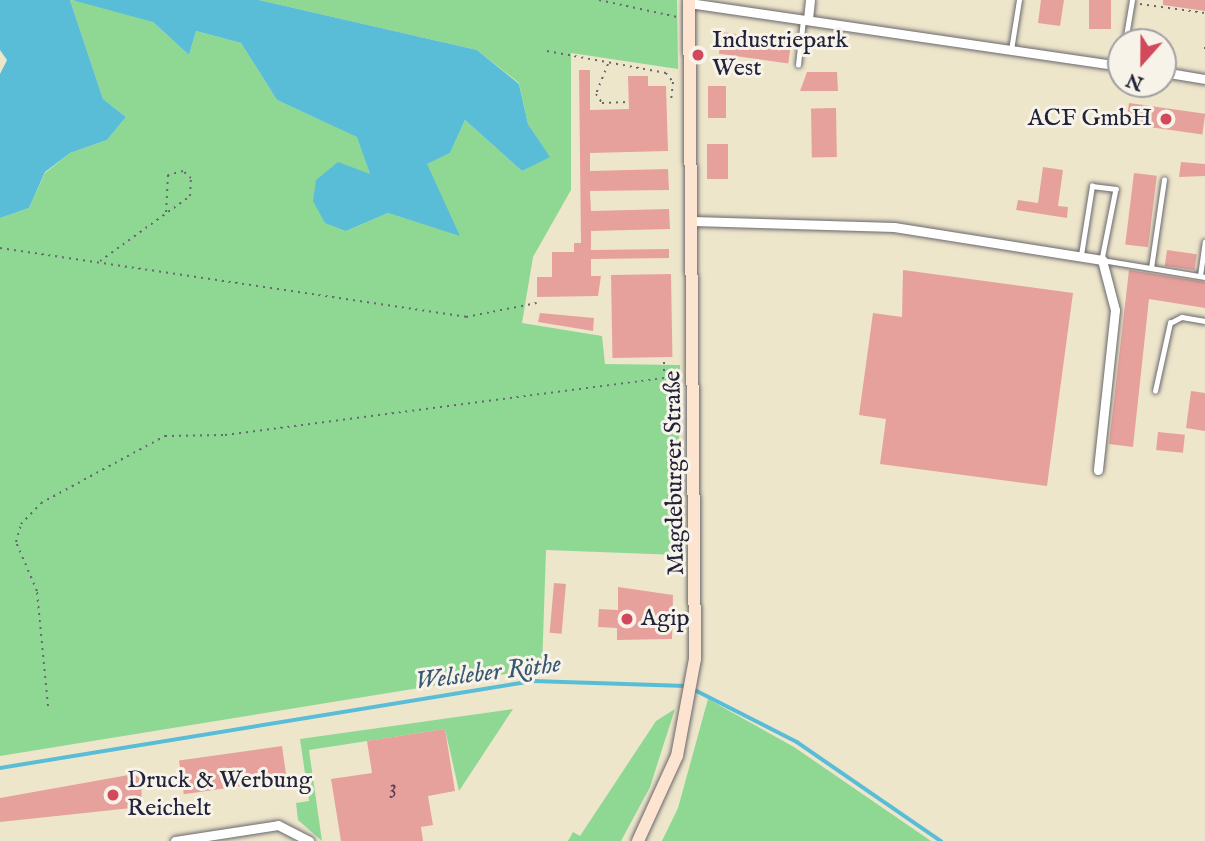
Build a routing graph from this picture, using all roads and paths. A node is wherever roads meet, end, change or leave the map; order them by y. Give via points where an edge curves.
1 (599, 0) edge
2 (810, 0) edge
3 (1019, 0) edge
4 (689, 2) edge
5 (1131, 2) edge
6 (1205, 13) edge
7 (689, 18) junction
8 (805, 19) junction
9 (1127, 28) edge
10 (1011, 50) junction
11 (547, 51) dead end
12 (609, 63) junction
13 (1107, 64) edge
14 (798, 65) dead end
15 (1177, 74) edge
16 (1205, 79) edge
17 (628, 102) dead end
18 (671, 102) dead end
19 (1164, 180) dead end
20 (166, 212) junction
21 (693, 220) junction
22 (1205, 242) edge
23 (0, 248) edge
24 (1081, 256) junction
25 (1102, 260) junction
26 (99, 261) junction
27 (1151, 268) junction
28 (1202, 277) edge
29 (537, 303) dead end
30 (1205, 321) edge
31 (664, 362) dead end
32 (664, 375) junction
33 (695, 376) junction
34 (1155, 391) dead end
35 (1098, 470) dead end
36 (48, 706) dead end
37 (175, 841) edge
38 (309, 841) edge
39 (638, 841) edge

1 - 7 path
2 - 8 street
3 - 10 lane
4 - 7 main road, Magdeburger Straße
4 - 8 street, Magdeburger Straße
5 - 6 path
5 - 9 lane
7 - 21 main road, Magdeburger Straße
8 - 10 street, Magdeburger Straße
8 - 14 lane
10 - 13 street, Magdeburger Straße
11 - 12 path
12 - 17 path via 596,94 602,103
12 - 18 path via 666,73 673,82
15 - 16 street
19 - 27 lane
20 - 20 path via 190,196 191,178 183,171 168,175
20 - 26 path
21 - 24 street via 894,226
21 - 33 main road, Magdeburger Straße
22 - 28 lane
23 - 26 path
24 - 25 street
24 - 25 lane via 1092,186 1116,189
25 - 27 lane
25 - 35 street via 1115,310
26 - 29 path via 466,317
27 - 28 lane
30 - 34 lane via 1182,317 1170,323
31 - 32 path
32 - 33 path
32 - 36 path via 154,442 41,503 21,524 16,542 37,592
33 - 39 main road, Magdeburger Straße via 690,702 677,756
37 - 38 street via 278,825

